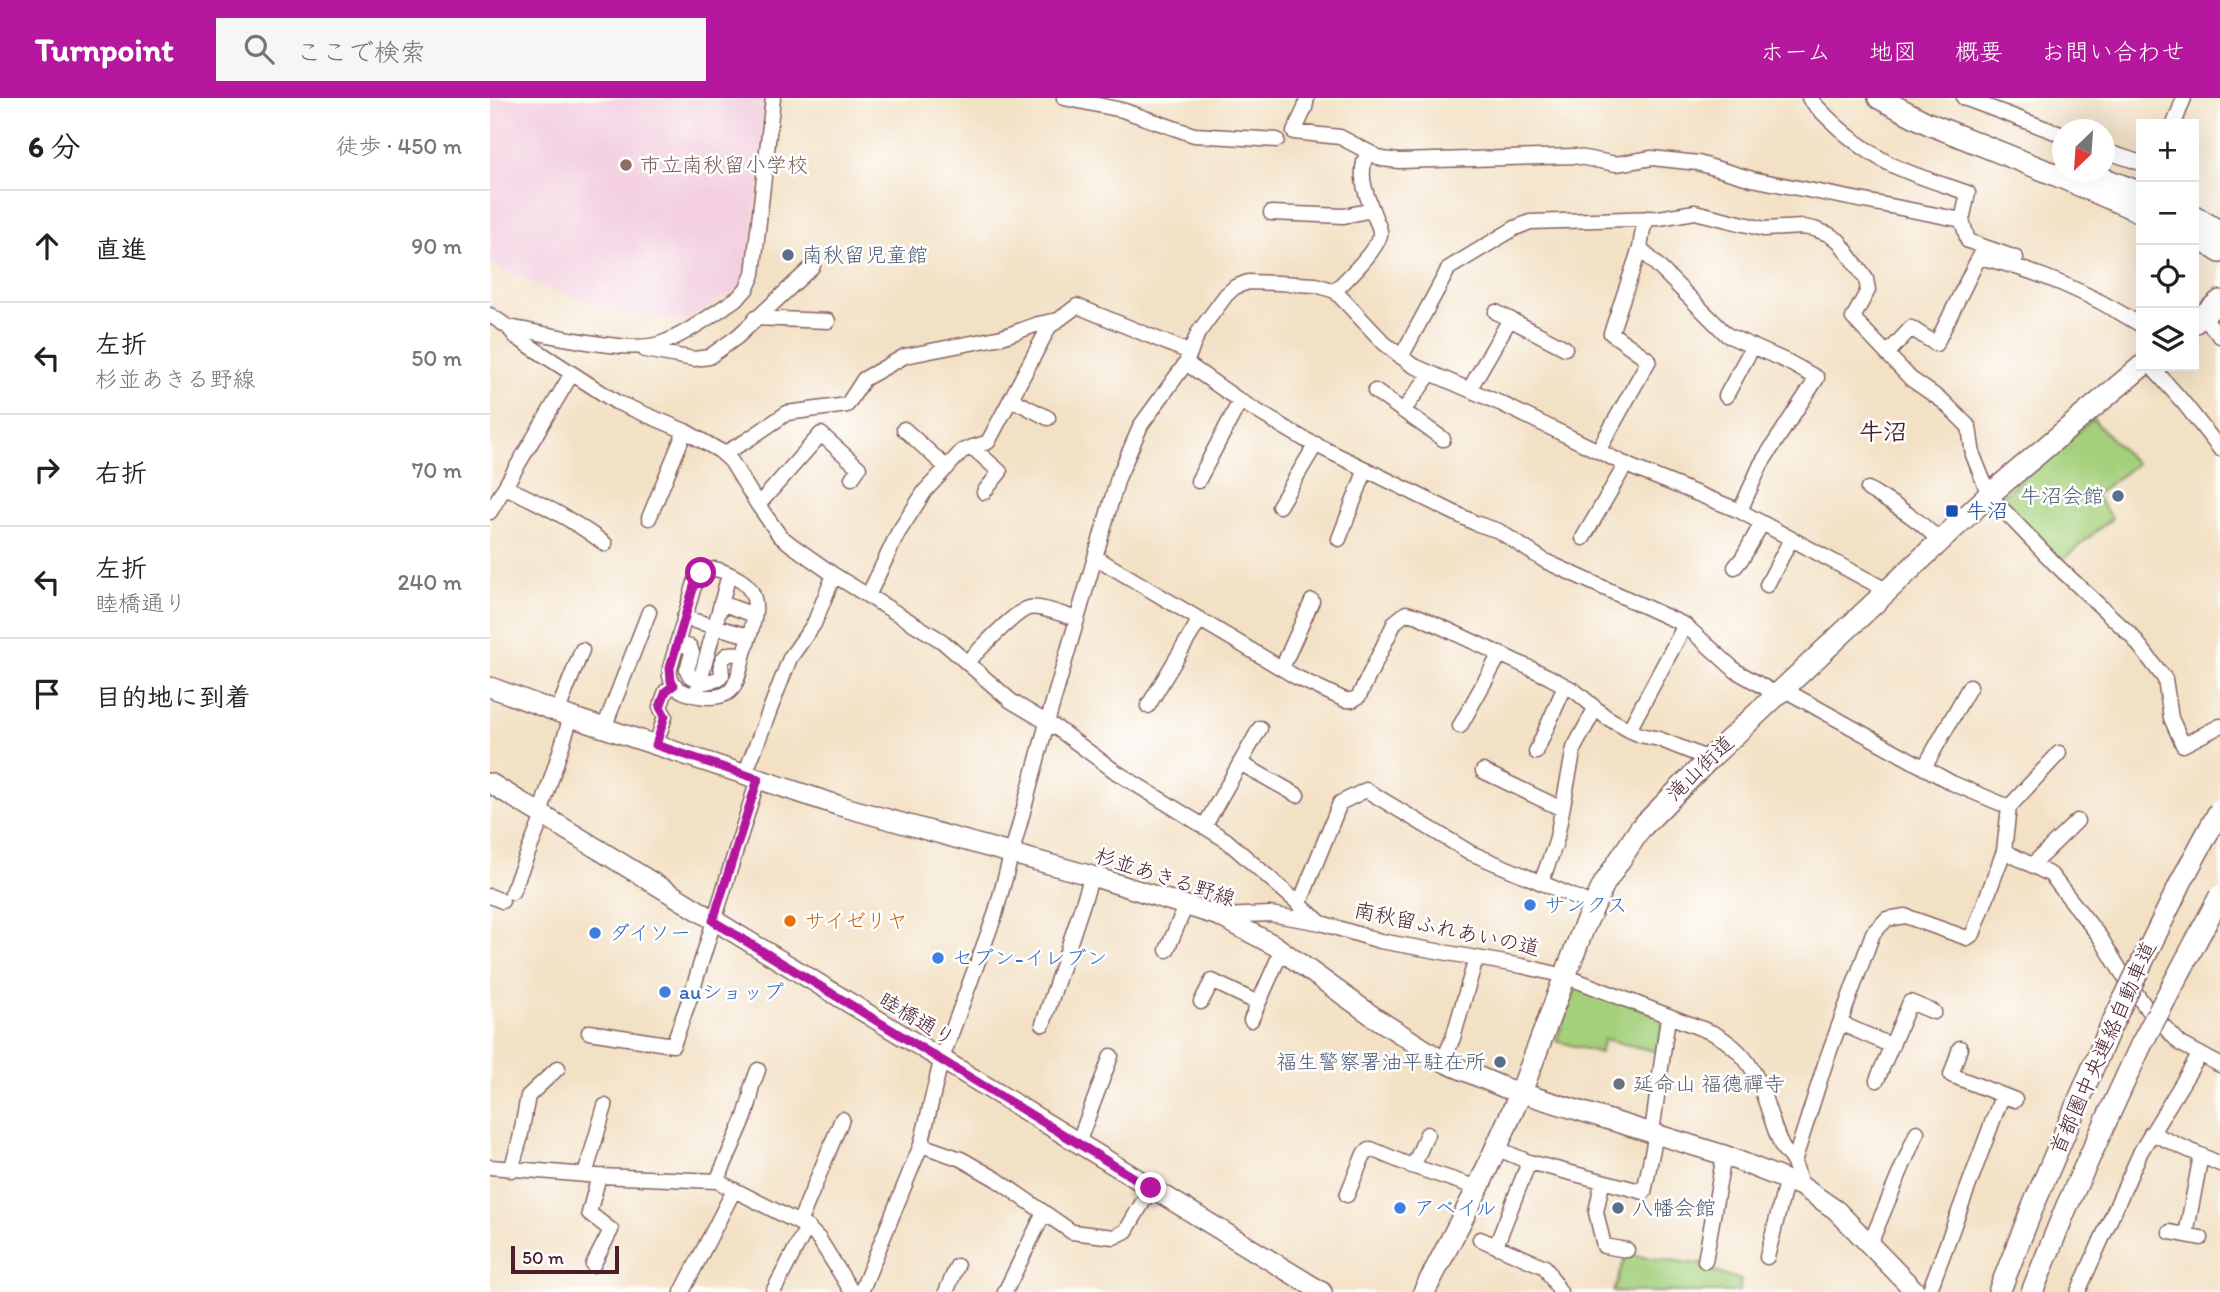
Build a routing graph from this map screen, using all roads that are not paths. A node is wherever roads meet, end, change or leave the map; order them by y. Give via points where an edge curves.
1 (773, 98) edge
2 (1064, 98) edge
3 (1307, 98) edge
4 (1809, 98) edge
5 (1879, 98) edge
6 (1907, 98) edge
7 (1964, 98) edge
8 (2184, 98) edge
9 (2176, 119) edge
10 (2052, 131) edge
11 (1277, 140) dead end
12 (1368, 152) junction
13 (2115, 154) edge
14 (2052, 159) edge
15 (2136, 161) edge
16 (2113, 182) edge
17 (2136, 191) edge
18 (1372, 210) junction
19 (2136, 210) edge
20 (1271, 213) dead end
21 (1648, 218) junction
22 (1962, 219) junction
23 (2199, 219) edge
24 (2220, 232) edge
25 (2199, 238) edge
26 (1640, 248) junction
27 (2220, 252) edge
28 (813, 266) dead end
29 (2060, 281) junction
30 (1335, 291) junction
31 (2220, 301) edge
32 (1496, 312) dead end
33 (490, 315) edge
34 (755, 318) junction
35 (2199, 318) edge
36 (1510, 319) junction
37 (1059, 320) junction
38 (2199, 320) edge
39 (828, 321) dead end
40 (2136, 322) edge
41 (508, 327) junction
42 (2220, 336) edge
43 (612, 345) junction
44 (1753, 346) junction
45 (1564, 348) dead end
46 (1887, 354) junction
47 (1401, 357) junction
48 (1187, 358) junction
49 (2136, 371) edge
50 (2155, 371) edge
51 (1430, 374) junction
52 (571, 375) junction
53 (1469, 390) junction
54 (1375, 391) dead end
55 (1726, 396) dead end
56 (1010, 399) junction
57 (1240, 401) junction
58 (1403, 411) junction
59 (1048, 418) dead end
60 (904, 429) dead end
61 (685, 431) junction
62 (1443, 439) dead end
63 (1316, 444) junction
64 (972, 447) junction
65 (2220, 449) edge
66 (1598, 451) junction
67 (723, 454) junction
68 (1626, 464) junction
69 (947, 468) junction
70 (1366, 469) junction
71 (852, 478) dead end
72 (1198, 481) dead end
73 (505, 486) junction
74 (1868, 489) dead end
75 (984, 492) dead end
76 (1989, 495) junction
77 (758, 505) junction
78 (1279, 506) dead end
79 (1740, 511) junction
80 (490, 512) edge
81 (649, 518) dead end
82 (1762, 523) junction
83 (1583, 538) dead end
84 (1791, 538) junction
85 (1339, 539) dead end
86 (1939, 541) junction
87 (605, 544) dead end
88 (1095, 557) junction
89 (1735, 567) dead end
90 (731, 575) junction
91 (834, 575) junction
92 (1767, 585) dead end
93 (1886, 590) junction
94 (868, 596) junction
95 (1312, 601) dead end
96 (721, 603) junction
97 (649, 612) dead end
98 (754, 615) junction
99 (684, 618) junction
100 (1077, 619) junction
101 (1200, 619) junction
102 (1685, 625) junction
103 (715, 627) junction
104 (748, 636) junction
105 (677, 643) junction
106 (582, 650) dead end
107 (1500, 654) junction
108 (743, 655) junction
109 (967, 662) junction
110 (1282, 668) junction
111 (700, 680) junction
112 (674, 685) junction
113 (1565, 686) junction
114 (490, 687) edge
115 (1970, 687) dead end
116 (1780, 692) junction
117 (696, 695) junction
118 (1148, 706) dead end
119 (1595, 709) junction
120 (564, 715) junction
121 (1047, 723) junction
122 (1460, 726) dead end
123 (2220, 726) edge
124 (604, 728) junction
125 (1260, 728) dead end
126 (1629, 730) junction
127 (656, 745) junction
128 (1536, 752) dead end
129 (2059, 753) dead end
130 (1709, 759) junction
131 (1240, 764) junction
132 (1924, 768) junction
133 (1483, 771) dead end
134 (752, 776) junction
135 (490, 783) edge
136 (1297, 795) dead end
137 (2009, 807) junction
138 (1562, 809) junction
139 (2220, 810) edge
140 (542, 815) junction
141 (2077, 821) dead end
142 (1204, 827) junction
143 (2004, 851) junction
144 (1012, 854) junction
145 (2032, 865) junction
146 (1092, 876) junction
147 (1541, 883) junction
148 (501, 896) edge
149 (2220, 896) edge
150 (1186, 905) junction
151 (1299, 905) junction
152 (1594, 905) junction
153 (1219, 916) junction
154 (713, 921) junction
155 (1321, 923) junction
156 (1167, 950) dead end
157 (1282, 950) junction
158 (1476, 958) junction
159 (1565, 976) junction
160 (1201, 1002) dead end
161 (1258, 1003) junction
162 (1934, 1012) dead end
163 (1668, 1017) junction
164 (1251, 1020) dead end
165 (1840, 1023) junction
166 (1043, 1024) dead end
167 (589, 1032) dead end
168 (1892, 1046) junction
169 (1961, 1048) dead end
170 (2200, 1054) junction
171 (1111, 1056) dead end
172 (941, 1061) junction
173 (1443, 1061) junction
174 (2220, 1065) edge
175 (558, 1068) dead end
176 (758, 1070) dead end
177 (1877, 1080) dead end
178 (1521, 1091) junction
179 (605, 1106) dead end
180 (842, 1119) dead end
181 (1917, 1132) dead end
182 (1654, 1133) junction
183 (2151, 1133) junction
184 (1427, 1134) dead end
185 (1078, 1143) junction
186 (922, 1145) junction
187 (1496, 1148) junction
188 (1724, 1155) junction
189 (2201, 1155) junction
190 (1529, 1162) junction
191 (2220, 1164) edge
192 (1413, 1165) junction
193 (490, 1167) edge
194 (512, 1170) junction
195 (592, 1175) junction
196 (1794, 1176) junction
197 (717, 1181) junction
198 (1602, 1183) junction
199 (1151, 1188) junction
200 (1478, 1188) junction
201 (734, 1190) junction
202 (1347, 1195) dead end
203 (1044, 1213) junction
204 (803, 1225) junction
205 (2170, 1232) dead end
206 (2186, 1235) junction
207 (2201, 1238) dead end
208 (1480, 1239) dead end
209 (1870, 1244) junction
210 (1496, 1246) junction
211 (1627, 1250) dead end
212 (1767, 1257) dead end
213 (1705, 1261) dead end
214 (593, 1265) dead end
215 (957, 1266) dead end
216 (682, 1292) edge
217 (773, 1292) edge
218 (852, 1292) edge
219 (861, 1292) edge
220 (946, 1292) edge
221 (1005, 1292) edge
222 (1322, 1292) edge
223 (1424, 1292) edge
224 (1560, 1292) edge
225 (1916, 1292) edge
226 (1929, 1292) edge
227 (1999, 1292) edge
228 (2032, 1292) edge
229 (2078, 1292) edge

1 - 43 street via 753,274 747,288 739,298 670,339 646,346
2 - 11 street via 1122,110 1194,135
3 - 12 street via 1294,132 1339,137
4 - 22 street via 1868,152 1968,193
5 - 19 highway via 1927,123
6 - 14 highway
7 - 10 street
8 - 9 street
12 - 18 street via 1361,163
12 - 22 street via 1399,161 1574,156 1616,164 1652,158 1698,163 1752,179
13 - 15 street
16 - 17 highway
18 - 20 street via 1345,216
18 - 30 street via 1380,239
21 - 26 street
21 - 46 street via 1695,212 1765,229 1803,227 1828,234 1839,241 1866,279 1868,290 1853,318
21 - 47 street via 1530,222 1515,228 1449,268
22 - 29 street via 1968,241 2049,269
23 - 24 highway
25 - 27 highway
26 - 44 street via 1727,335
26 - 66 street via 1611,333 1649,360
28 - 34 street
29 - 40 street
29 - 46 street via 1979,257 1936,344 1911,328
30 - 47 street
30 - 48 street via 1278,283 1248,282 1236,287 1198,333
31 - 35 highway
32 - 36 street
33 - 41 street
34 - 39 street
34 - 43 street via 709,357 694,359
36 - 45 street
36 - 53 street
37 - 48 street via 1077,306
37 - 56 street via 1049,327
37 - 67 street via 1002,337 905,356 864,379 848,405 787,413
38 - 42 street
41 - 43 street
41 - 52 street
44 - 55 street
44 - 79 street via 1816,379 1761,464
46 - 76 street via 1969,427 1973,455
47 - 51 street
48 - 57 street
48 - 88 street via 1141,425 1118,478
49 - 76 highway, 滝山街道
50 - 65 street
51 - 53 street
51 - 58 street
52 - 61 street via 616,402
52 - 73 street
53 - 66 street
54 - 58 street
56 - 59 street
56 - 64 street via 988,442
57 - 63 street
57 - 72 street
58 - 62 street
60 - 69 street
61 - 67 street
61 - 81 street
63 - 70 street
63 - 78 street
64 - 69 street
64 - 75 street via 1000,472
66 - 68 street
67 - 77 street
68 - 79 street
68 - 83 street
69 - 94 street via 925,491 898,533
70 - 85 street
70 - 102 street via 1499,531 1545,561
71 - 77 street via 859,468 821,434
73 - 80 street
73 - 87 street via 579,524
74 - 86 street
76 - 86 highway, 滝山街道
76 - 123 street via 2132,636 2165,679 2171,718 2183,745
77 - 91 street via 780,536
79 - 82 street
82 - 84 street
82 - 89 street
84 - 92 street
84 - 93 street
86 - 93 highway, 滝山街道
88 - 100 street
88 - 101 street
90 - 96 street
90 - 98 street via 754,595
90 - 99 street via 715,569 701,573
91 - 94 street
91 - 134 street via 814,624 790,658
93 - 116 highway, 滝山街道
94 - 109 street via 942,641
95 - 110 street
96 - 98 street
96 - 103 street
97 - 124 street
98 - 104 street
99 - 103 street
99 - 105 street
100 - 109 street via 1028,608
100 - 121 street
101 - 110 street
101 - 118 street
102 - 116 street via 1736,671
102 - 126 street
103 - 104 street
103 - 111 street
104 - 108 street
105 - 111 street via 690,647 687,670
105 - 112 street via 670,668
106 - 120 street
107 - 110 street via 1406,613 1395,622 1353,700
107 - 113 street
107 - 122 street
108 - 111 street via 723,658 719,679
108 - 117 street via 728,694 713,698
109 - 121 street via 1012,701
111 - 117 street
112 - 117 street
112 - 127 street via 666,691 660,707 665,716
113 - 119 street
113 - 128 street
114 - 120 main road, 杉並あきる野線
115 - 132 street
116 - 130 highway, 滝山街道
116 - 132 street
119 - 126 street
119 - 138 street via 1574,748
120 - 124 main road, 杉並あきる野線
120 - 140 street
121 - 142 street
121 - 144 street
124 - 127 main road, 杉並あきる野線
125 - 131 street
126 - 130 street
127 - 134 main road, 杉並あきる野線
129 - 137 street
130 - 152 highway, 滝山街道 via 1640,829
131 - 136 street
131 - 142 street
132 - 137 street
133 - 138 street
134 - 144 main road, 杉並あきる野線
134 - 154 street
135 - 140 main road, 睦橋通り
137 - 143 street
138 - 147 street
139 - 227 highway, 首都圏中央連絡自動車道, bridge via 2110,1028
140 - 148 street
140 - 154 main road, 睦橋通り
141 - 145 street
142 - 151 street via 1226,840
143 - 145 street
143 - 165 street via 1973,934 1967,938 1905,916 1887,919 1873,933
144 - 146 main road, 杉並あきる野線
144 - 172 street via 995,915
145 - 170 street via 2051,875 2077,906 2147,1009 2182,1044
146 - 150 main road, 杉並あきる野線
146 - 166 street
147 - 151 street via 1471,853 1366,790 1340,803
147 - 152 street
149 - 228 highway, 首都圏中央連絡自動車道, bridge via 2141,1045
150 - 153 main road, 杉並あきる野線
150 - 156 street
151 - 155 street
152 - 159 highway, 滝山街道
153 - 155 street, 南秋留ふれあいの道 via 1270,914
153 - 157 main road, 杉並あきる野線
154 - 167 street via 673,1045
154 - 172 main road, 睦橋通り
155 - 158 street, 南秋留ふれあいの道 via 1380,941
157 - 161 street
157 - 173 main road, 杉並あきる野線
158 - 159 street, 南秋留ふれあいの道
158 - 173 street
159 - 163 street, 南秋留ふれあいの道
159 - 178 highway, 滝山街道
160 - 161 street via 1212,981
161 - 164 street
162 - 168 street via 1910,1002
163 - 182 street
163 - 196 street, 南秋留ふれあいの道 via 1713,1033 1744,1055 1760,1084
165 - 168 street
165 - 196 street
168 - 177 street
169 - 226 street via 1951,1075 2008,1098
170 - 174 street
170 - 183 street
171 - 185 street
172 - 185 main road, 睦橋通り
172 - 186 street
173 - 178 main road, 杉並あきる野線
175 - 194 street via 527,1096
176 - 197 street via 745,1117
178 - 182 main road, 杉並あきる野線
178 - 187 highway, 滝山街道
179 - 195 street
180 - 204 street
181 - 209 street
182 - 188 main road, 杉並あきる野線
182 - 198 street via 1644,1192
183 - 189 street
183 - 229 street
184 - 192 street
185 - 199 main road, 睦橋通り
186 - 203 street via 961,1159
186 - 219 street
187 - 190 street
187 - 200 highway, 滝山街道
188 - 196 main road, 杉並あきる野線
188 - 213 street
189 - 191 street
189 - 206 street
190 - 198 street
190 - 210 street
192 - 200 street
192 - 202 street via 1371,1149 1364,1154
193 - 194 street
194 - 195 street
195 - 197 street
195 - 214 street via 589,1213 611,1230
196 - 209 main road, 杉並あきる野線
196 - 212 street
197 - 201 street
198 - 211 street via 1596,1212 1604,1246
199 - 203 street via 1126,1231 1114,1237 1072,1232
199 - 222 main road, 睦橋通り
200 - 223 highway, 滝山街道
201 - 204 street
201 - 216 street
203 - 221 street
204 - 217 street
204 - 218 street via 819,1239
205 - 206 street
206 - 207 street
208 - 210 street
209 - 225 main road, 杉並あきる野線
210 - 224 street via 1545,1267
215 - 220 street

